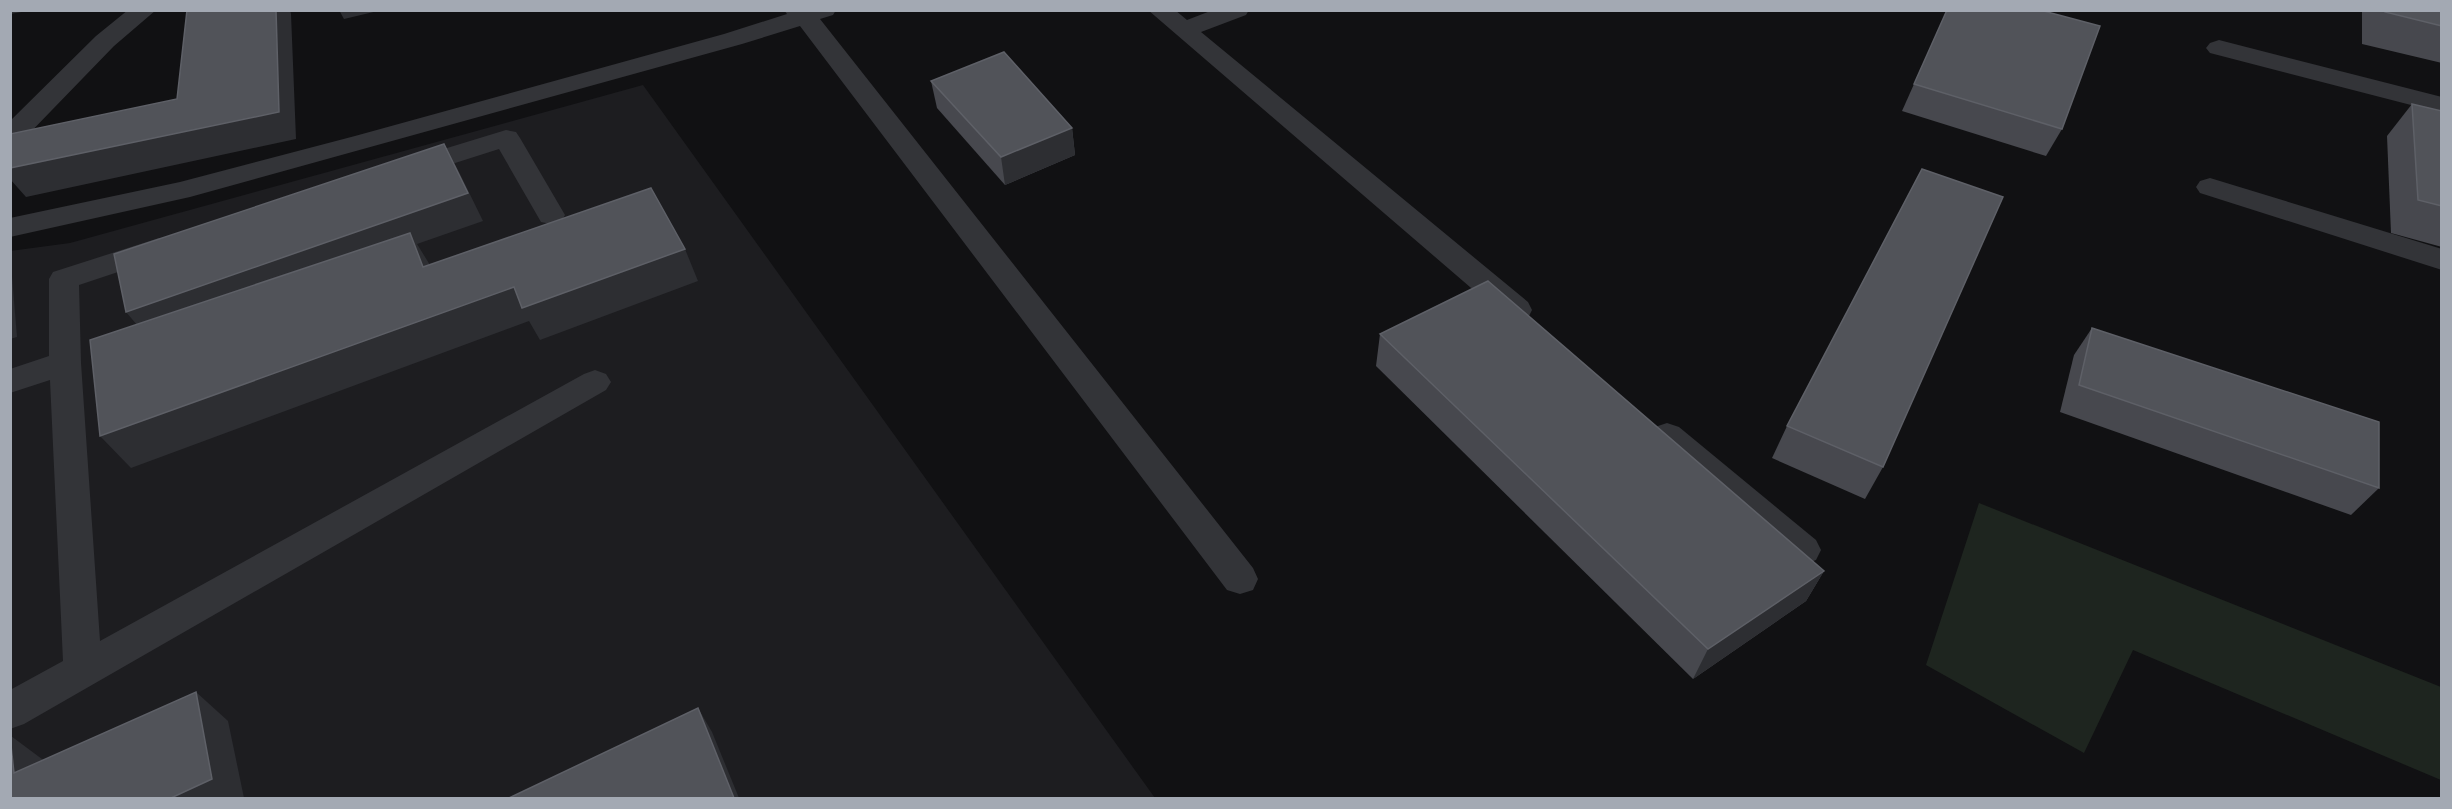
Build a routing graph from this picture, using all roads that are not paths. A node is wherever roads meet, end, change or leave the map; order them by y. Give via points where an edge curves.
1 (107, 10) edge
2 (144, 10) edge
3 (1160, 10) edge
4 (1237, 10) edge
5 (809, 13) edge
6 (1184, 30) junction
7 (105, 41) junction
8 (2219, 48) dead end
9 (2442, 105) edge
10 (10, 137) edge
11 (381, 178) edge
12 (2210, 187) dead end
13 (551, 214) dead end
14 (10, 228) edge
15 (188, 239) edge
16 (2442, 260) edge
17 (1541, 330) edge
18 (65, 363) junction
19 (10, 381) edge
20 (595, 382) dead end
21 (1649, 421) edge
22 (1803, 550) edge
23 (1240, 579) dead end
24 (83, 670) junction
25 (10, 711) edge

1 - 7 street
2 - 7 street
3 - 6 street
4 - 6 street
5 - 14 street via 342,148 180,191
5 - 23 street
6 - 17 street
7 - 10 street
8 - 9 street
11 - 13 street via 506,138
12 - 16 street
15 - 18 street via 64,279
18 - 19 street
18 - 24 street
20 - 24 street
21 - 22 street
24 - 25 street

